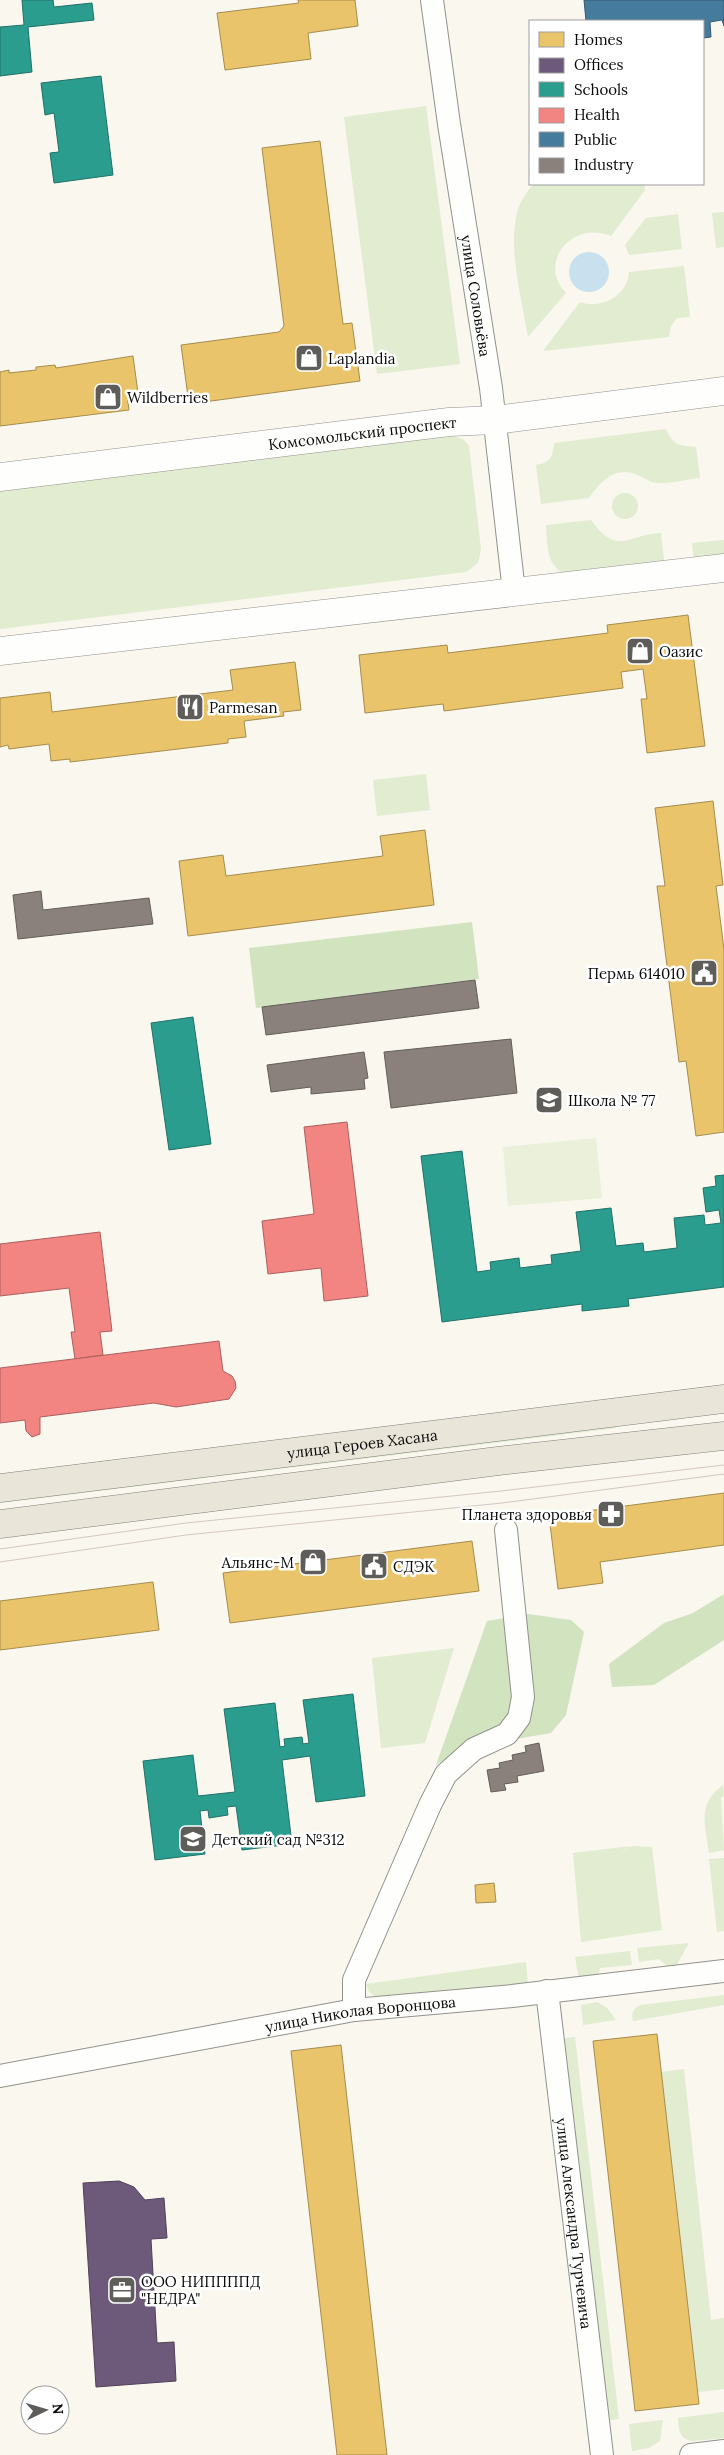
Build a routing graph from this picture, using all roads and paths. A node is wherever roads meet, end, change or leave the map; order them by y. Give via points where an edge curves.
1 (432, 0) edge
2 (724, 391) edge
3 (495, 420) junction
4 (0, 477) edge
5 (724, 568) edge
6 (514, 592) junction
7 (0, 651) edge
8 (724, 1399) edge
9 (724, 1436) edge
10 (0, 1488) edge
11 (0, 1524) edge
12 (506, 1530) dead end
13 (724, 1971) edge
14 (547, 1991) junction
15 (354, 2010) junction
16 (0, 2076) edge
17 (724, 2451) edge
18 (602, 2455) edge
19 (691, 2455) edge

1 - 3 street, улица Соловьёва
2 - 3 street, Комсомольский проспект
3 - 4 street, Комсомольский проспект via 448,422
3 - 6 street, улица Соловьёва
5 - 6 street
6 - 7 street
8 - 10 main road, улица Героев Хасана
9 - 11 main road
12 - 15 street via 523,1697 519,1718 506,1734 474,1749 446,1774 354,1980
13 - 14 street, улица Николая Воронцова
14 - 15 street, улица Николая Воронцова
14 - 18 street, улица Александра Турчевича
15 - 16 street, улица Николая Воронцова
17 - 19 street

